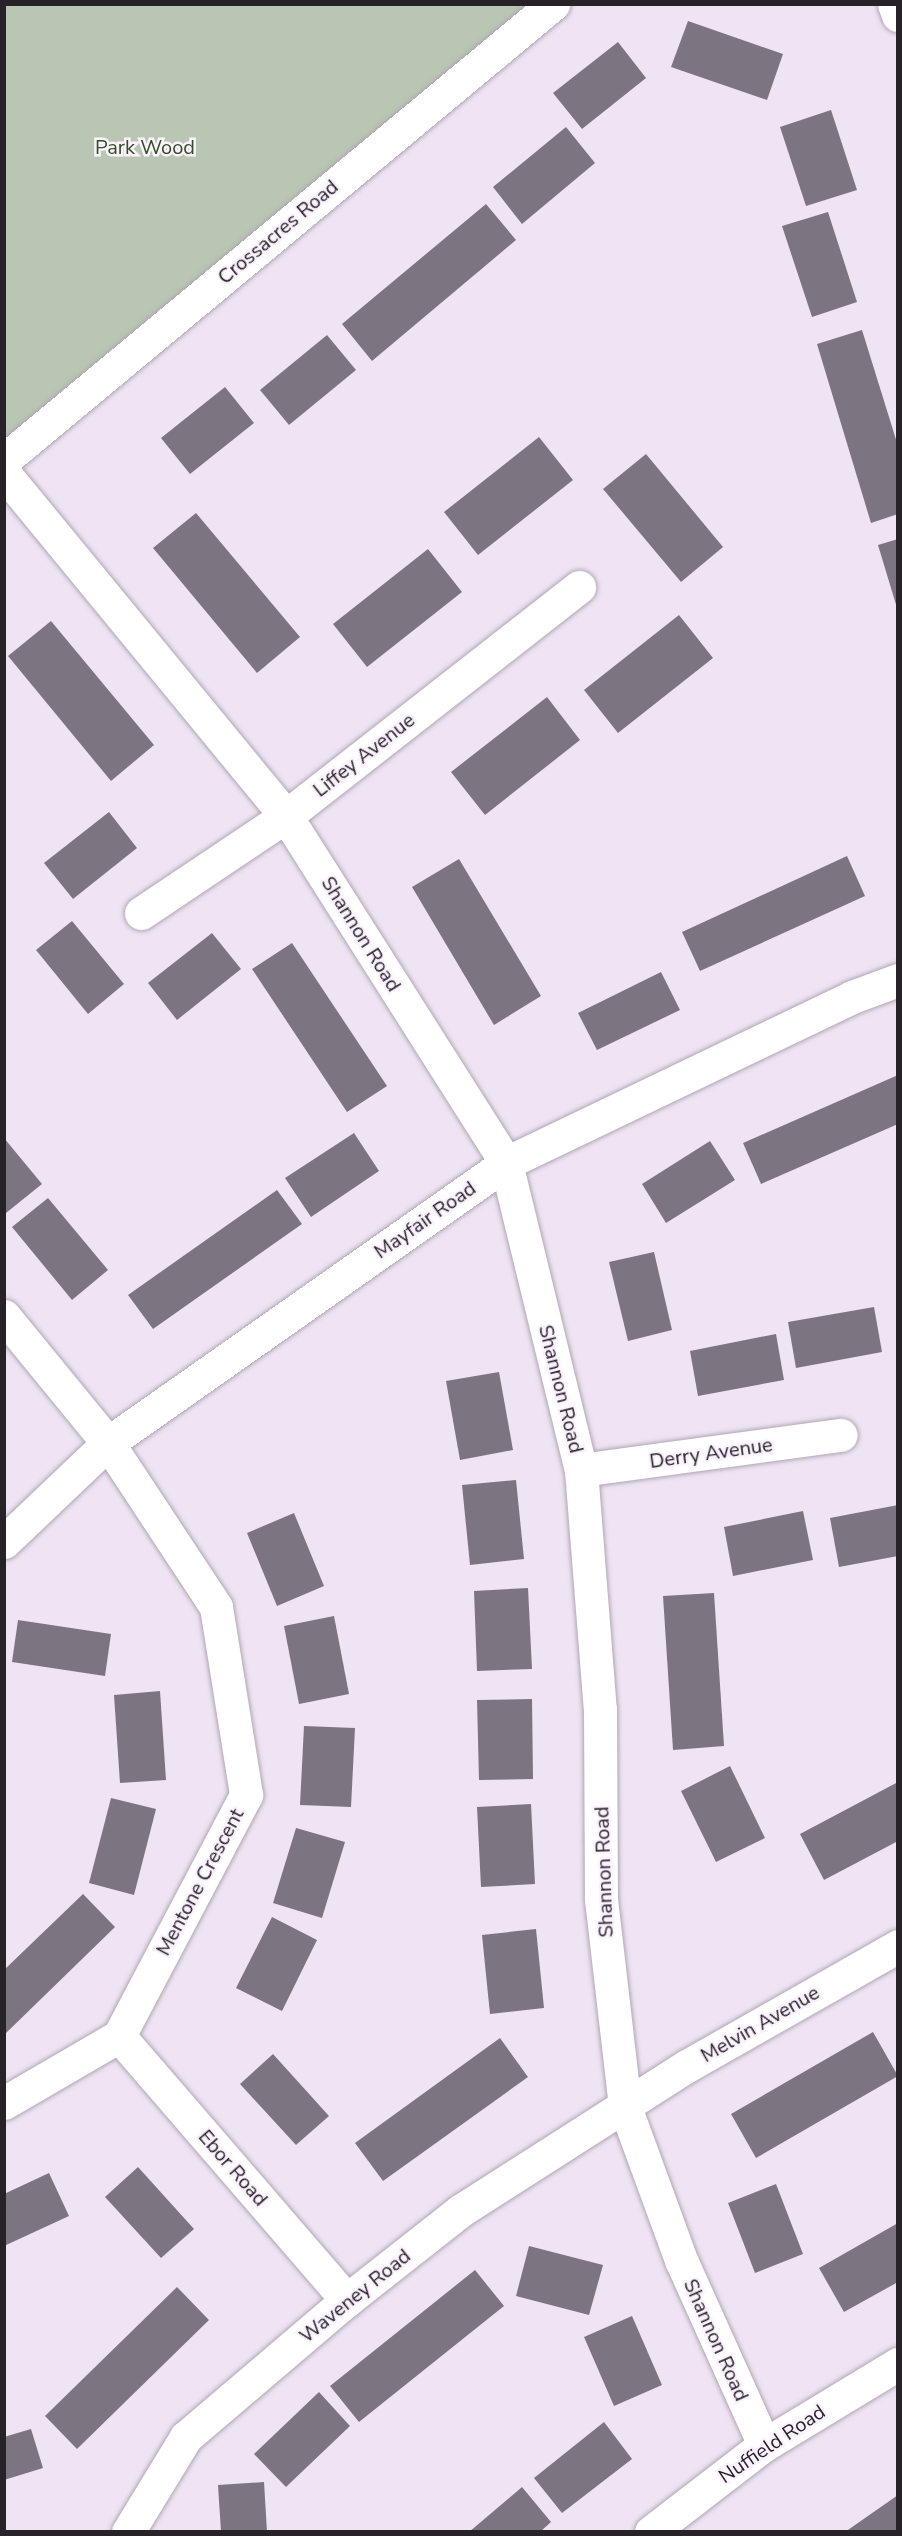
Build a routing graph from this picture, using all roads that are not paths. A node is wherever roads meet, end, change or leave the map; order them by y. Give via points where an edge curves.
1 (553, 4) edge
2 (894, 4) edge
3 (897, 15) edge
4 (4, 460) edge
5 (4, 473) edge
6 (579, 587) dead end
7 (286, 816) junction
8 (141, 913) dead end
9 (897, 980) edge
10 (506, 1163) junction
11 (4, 1316) edge
12 (841, 1435) dead end
13 (108, 1443) junction
14 (581, 1470) junction
15 (4, 1542) edge
16 (897, 1946) edge
17 (118, 2037) junction
18 (4, 2103) edge
19 (625, 2108) junction
20 (347, 2300) junction
21 (897, 2364) edge
22 (764, 2445) junction
23 (128, 2532) edge
24 (651, 2532) edge

1 - 4 street, Crossacres Road
2 - 3 street
5 - 7 street, Shannon Road
6 - 7 street, Liffey Avenue
7 - 8 street, Liffey Avenue
7 - 10 street, Shannon Road
9 - 10 street, Mayfair Road via 852,997
10 - 13 street, Mayfair Road
10 - 14 street, Shannon Road
11 - 13 street, Mentone Crescent
12 - 14 street, Derry Avenue
13 - 15 street, Mayfair Road
13 - 17 street, Mentone Crescent via 216,1607 246,1795
14 - 19 street, Shannon Road via 600,1709 601,1899
16 - 19 street, Melvin Avenue via 687,2066
17 - 18 street
17 - 20 street, Ebor Road
19 - 20 street, Waveney Road via 460,2211
19 - 22 street, Shannon Road via 681,2260
20 - 23 street, Waveney Road via 186,2437
21 - 22 street, Nuffield Road
22 - 24 street, Nuffield Road

